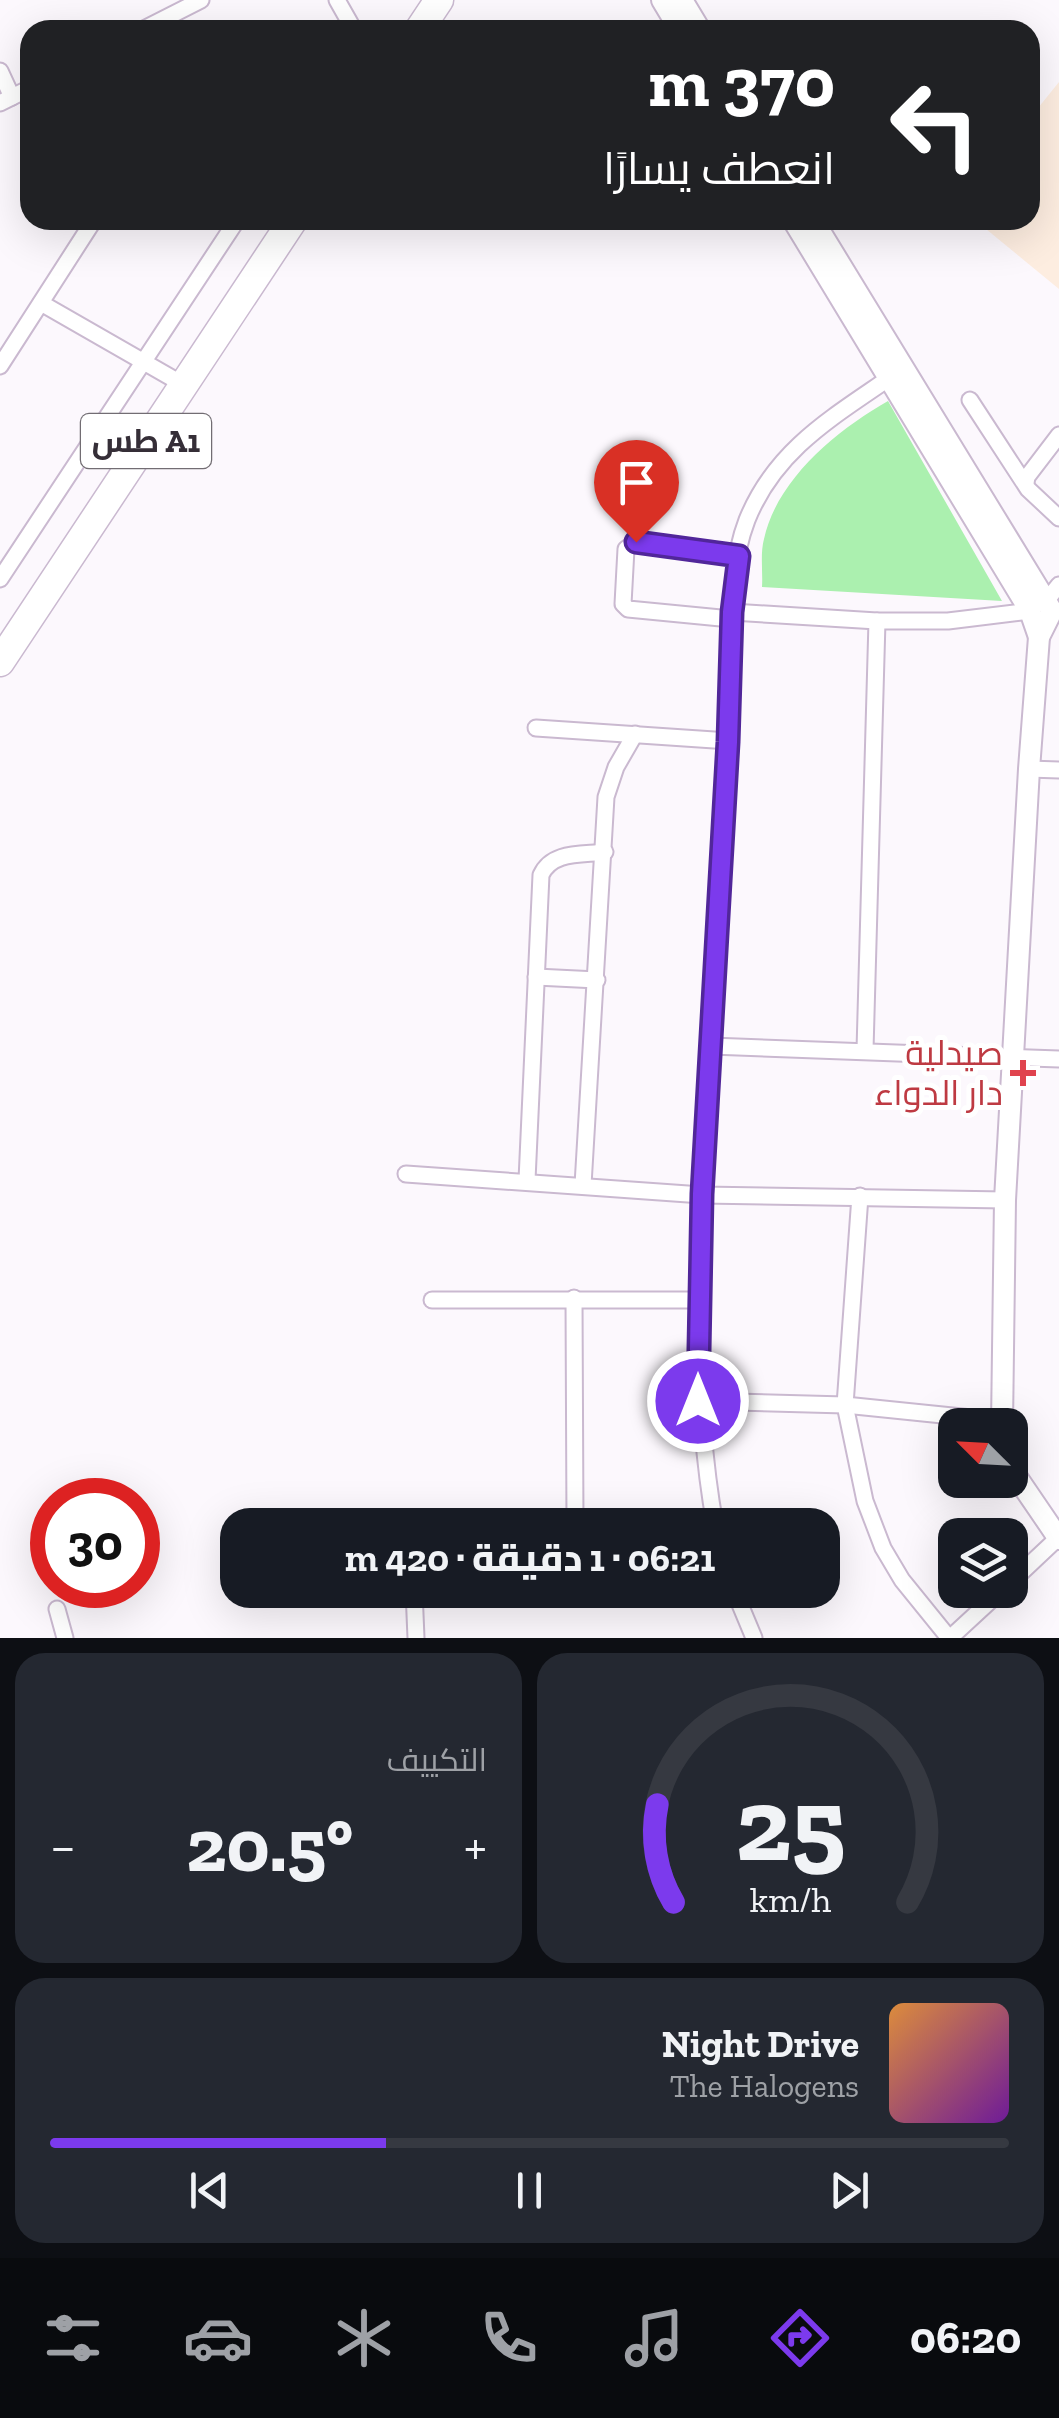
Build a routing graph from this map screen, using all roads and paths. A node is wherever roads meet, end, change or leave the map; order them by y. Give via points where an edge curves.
1 (201, 0) edge
2 (162, 20) edge
3 (0, 71) edge
4 (6, 100) edge
5 (88, 230) edge
6 (231, 230) edge
7 (286, 230) edge
8 (799, 230) edge
9 (818, 230) edge
10 (41, 303) junction
11 (142, 360) junction
12 (0, 366) edge
13 (896, 373) junction
14 (184, 385) junction
15 (970, 400) dead end
16 (1059, 435) edge
17 (1026, 483) junction
18 (1059, 518) edge
19 (739, 556) junction
20 (0, 579) edge
21 (1049, 604) edge
22 (732, 616) junction
23 (877, 621) junction
24 (0, 662) edge
25 (536, 728) dead end
26 (635, 734) junction
27 (728, 742) junction
28 (1029, 768) junction
29 (1059, 770) edge
30 (605, 852) junction
31 (536, 977) junction
32 (597, 980) junction
33 (711, 1046) junction
34 (866, 1050) junction
35 (1012, 1056) junction
36 (1059, 1058) edge
37 (406, 1174) dead end
38 (527, 1180) junction
39 (584, 1185) junction
40 (702, 1194) junction
41 (860, 1196) junction
42 (1005, 1200) junction
43 (574, 1298) junction
44 (432, 1300) dead end
45 (698, 1300) junction
46 (698, 1401) junction
47 (845, 1405) junction
48 (1001, 1408) edge
49 (938, 1416) edge
50 (1028, 1493) edge
51 (575, 1508) edge
52 (711, 1508) edge
53 (1059, 1538) edge
54 (1028, 1566) edge
55 (415, 1608) edge
56 (742, 1608) edge
57 (982, 1608) edge
58 (57, 1609) dead end
59 (65, 1638) edge
60 (416, 1638) edge
61 (754, 1638) edge
62 (949, 1638) edge

1 - 2 street
3 - 4 street
5 - 10 street
6 - 11 street
7 - 14 highway, طس A1
8 - 13 main road
9 - 13 main road
10 - 11 street
10 - 12 street
11 - 14 street
11 - 20 street
13 - 19 street via 780,461 746,522
13 - 21 main road
14 - 24 highway, طس A1
15 - 17 street
16 - 17 street
17 - 18 street
19 - 22 street
19 - 22 street via 636,542 626,549 628,610
21 - 23 street via 948,621
21 - 28 main road via 1039,637
22 - 23 street
22 - 27 street
23 - 34 street
25 - 26 street
26 - 27 street
26 - 30 street via 606,797
27 - 33 street
28 - 29 street
28 - 35 main road
30 - 31 street via 555,858 540,875
30 - 32 street
31 - 32 street
31 - 38 street
32 - 39 street
33 - 34 street
33 - 40 street
34 - 35 street
35 - 36 street
35 - 42 main road
37 - 38 street
38 - 39 street
39 - 40 street
40 - 41 street
40 - 45 street
41 - 42 street
41 - 47 street
42 - 48 main road
43 - 44 street
43 - 45 street
43 - 51 street
45 - 46 street
46 - 47 street
46 - 52 street
47 - 49 street
47 - 62 street via 882,1548
50 - 53 main road
53 - 54 street
55 - 60 street
56 - 61 street
57 - 62 street
58 - 59 street

